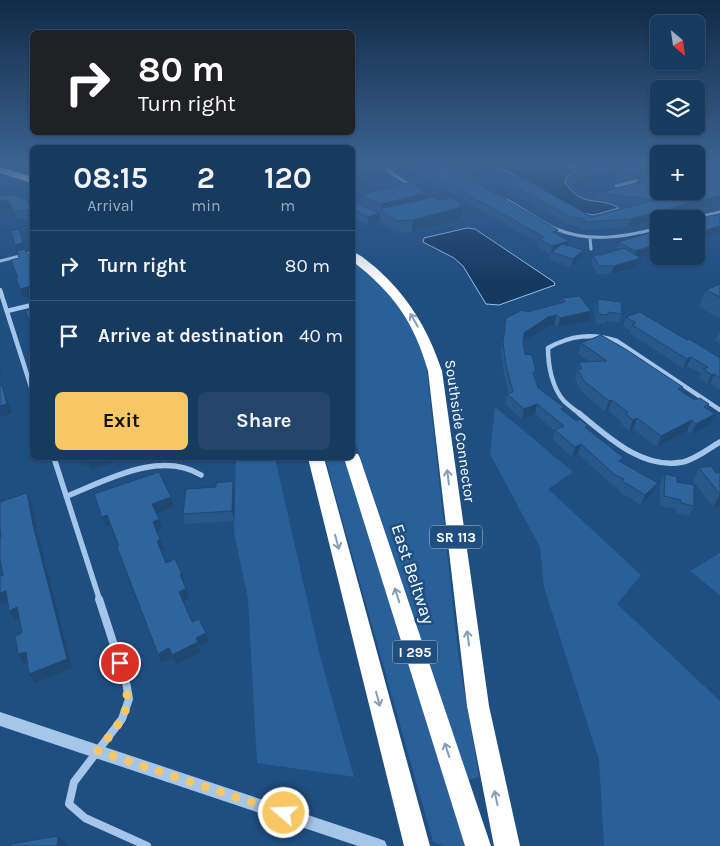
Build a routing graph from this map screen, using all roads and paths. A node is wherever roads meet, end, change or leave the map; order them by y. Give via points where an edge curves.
1 (512, 203) edge
2 (720, 212) edge
3 (705, 216) edge
4 (650, 231) edge
5 (590, 238) junction
6 (591, 250) dead end
7 (30, 254) edge
8 (355, 258) edge
9 (0, 261) edge
10 (0, 290) edge
11 (30, 305) edge
12 (7, 311) junction
13 (30, 384) edge
14 (720, 410) edge
15 (720, 442) edge
16 (55, 460) edge
17 (315, 460) edge
18 (353, 460) edge
19 (201, 475) dead end
20 (67, 496) junction
21 (2, 723) edge
22 (98, 751) junction
23 (147, 846) edge
24 (380, 846) edge
25 (417, 846) edge
26 (478, 846) edge
27 (507, 846) edge

1 - 5 street via 556,229
2 - 3 street
4 - 5 street via 634,236
5 - 6 street
7 - 9 street
27 -> 8 highway, Southside Connector / SR 113 via 478,706 435,371 422,333 409,310 388,285
10 - 12 street
11 - 12 street
12 - 13 street
14 - 15 street via 618,341 592,334 576,335 548,348 557,392 564,401 644,459 661,463 684,461
16 - 20 street
17 -> 25 highway
26 -> 18 highway, East Beltway / I 295
19 - 20 street via 186,466 147,467
20 - 22 street via 129,699 122,719
21 - 22 street
22 - 23 street via 74,782 69,804 85,818
22 - 24 street

